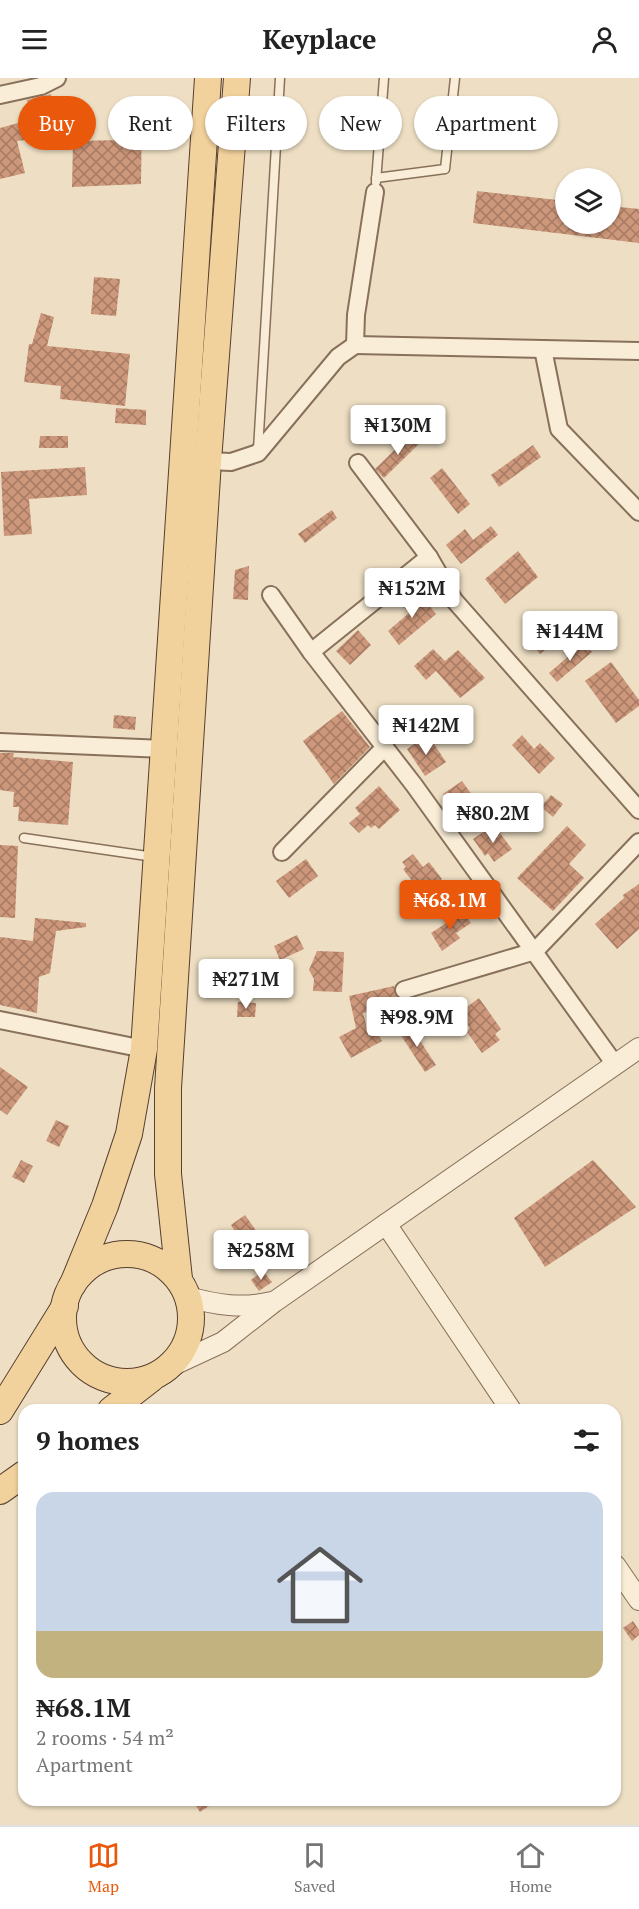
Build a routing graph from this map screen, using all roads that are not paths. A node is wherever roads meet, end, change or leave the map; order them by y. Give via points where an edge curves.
1 (57, 78) edge
2 (208, 78) edge
3 (237, 78) edge
4 (280, 78) edge
5 (384, 78) edge
6 (455, 78) edge
7 (0, 95) edge
8 (375, 185) junction
9 (355, 345) junction
10 (543, 349) junction
11 (639, 351) edge
12 (258, 453) junction
13 (208, 461) junction
14 (358, 463) dead end
15 (639, 512) edge
16 (429, 557) junction
17 (271, 595) dead end
18 (311, 652) junction
19 (0, 742) edge
20 (385, 747) junction
21 (164, 749) junction
22 (639, 810) edge
23 (24, 838) dead end
24 (639, 842) edge
25 (282, 852) dead end
26 (158, 858) junction
27 (535, 951) junction
28 (404, 990) dead end
29 (0, 1020) edge
30 (639, 1048) edge
31 (144, 1049) junction
32 (614, 1064) junction
33 (386, 1224) junction
34 (183, 1288) junction
35 (69, 1295) junction
36 (274, 1302) junction
37 (161, 1372) junction
38 (119, 1404) edge
39 (506, 1404) edge
40 (0, 1411) edge
41 (18, 1478) edge
42 (0, 1491) edge
43 (621, 1574) edge
44 (639, 1600) edge

1 - 7 street via 41,86
2 - 21 main road
3 - 13 main road
4 - 12 lane
5 - 8 lane
6 - 8 lane via 445,170
8 - 9 street
9 - 10 street
9 - 12 street via 338,357
10 - 11 street
10 - 15 street via 560,429
12 - 13 street via 231,462
13 - 34 main road via 168,1088 168,1174
14 - 16 street
16 - 18 street
16 - 22 street via 454,600
17 - 18 street
18 - 20 street
19 - 21 street
20 - 25 street
20 - 27 street
21 - 26 main road
23 - 26 lane
24 - 27 street
26 - 31 main road
27 - 28 street
27 - 32 street
29 - 31 street
30 - 32 street
31 - 35 main road via 129,1134
32 - 33 street
33 - 36 street
33 - 39 street
34 - 35 main road via 164,1265 145,1256 125,1254 105,1258 87,1268
34 - 36 street via 210,1303 248,1308
34 - 37 main road via 191,1316 189,1336 180,1354
35 - 37 main road via 64,1324 68,1341 88,1369 120,1382 138,1381
35 - 40 main road
36 - 37 street via 223,1342
37 - 38 main road
41 - 42 main road
43 - 44 street

